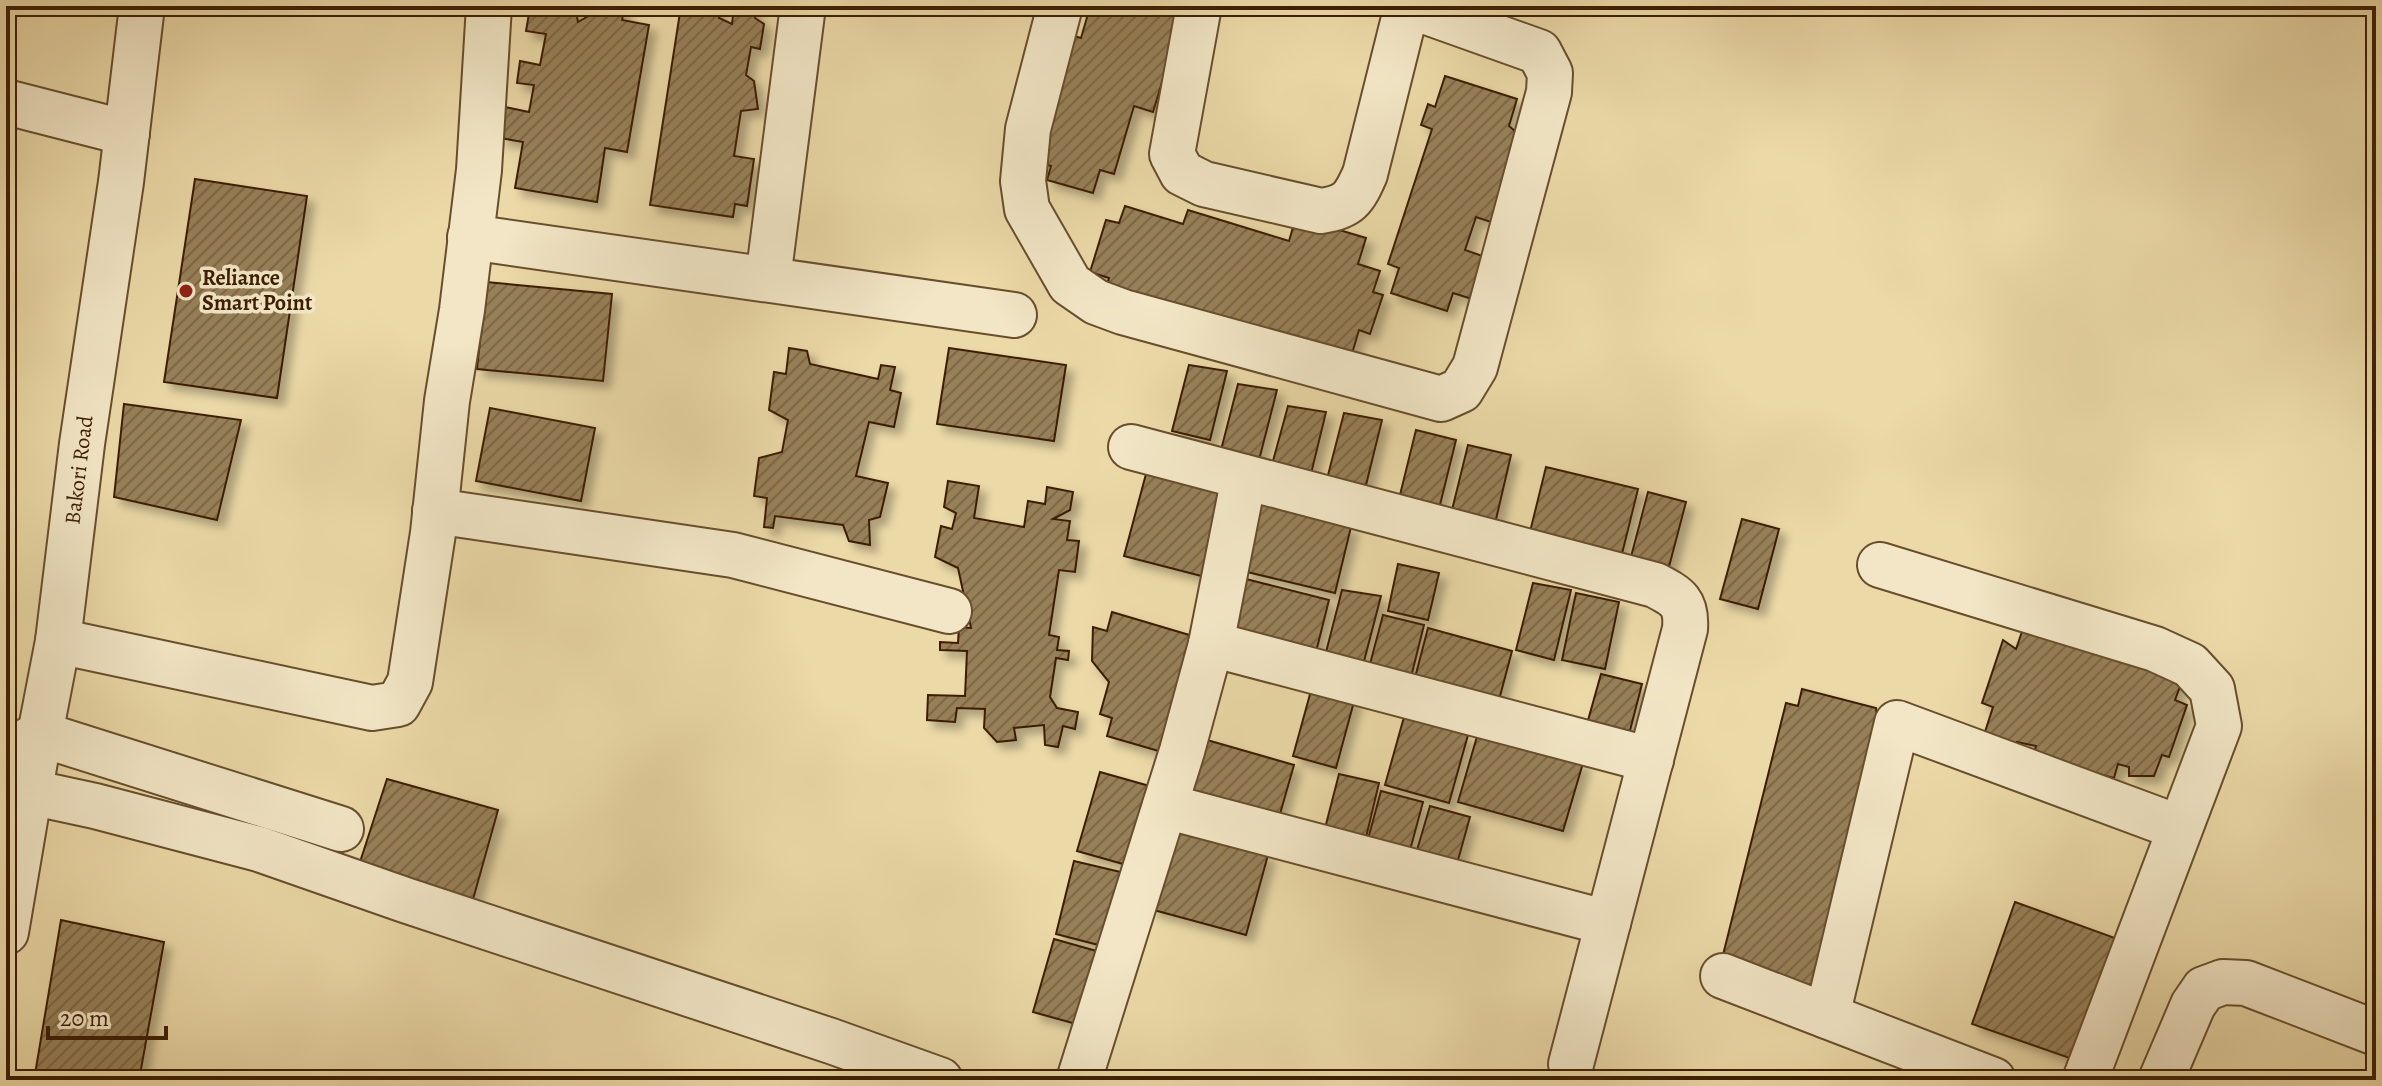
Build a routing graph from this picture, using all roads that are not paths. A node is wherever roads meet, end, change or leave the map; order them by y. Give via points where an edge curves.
1 (142, 6) edge
2 (489, 6) edge
3 (803, 6) edge
4 (1060, 6) edge
5 (1199, 6) edge
6 (1408, 6) edge
7 (6, 102) edge
8 (127, 133) junction
9 (470, 237) junction
10 (768, 279) junction
11 (1014, 315) dead end
12 (1131, 447) dead end
13 (1244, 477) junction
14 (435, 511) junction
15 (1880, 565) dead end
16 (949, 611) dead end
17 (58, 641) junction
18 (1211, 644) junction
19 (23, 743) edge
20 (1651, 760) junction
21 (30, 792) junction
22 (1165, 806) junction
23 (2180, 828) junction
24 (341, 829) dead end
25 (1608, 923) junction
26 (6, 932) edge
27 (1723, 976) dead end
28 (1827, 1016) junction
29 (2376, 1033) edge
30 (1571, 1064) dead end
31 (940, 1080) edge
32 (1079, 1080) edge
33 (1993, 1080) edge
34 (2085, 1080) edge
35 (2161, 1080) edge

1 - 8 street, Bakori Road
2 - 9 street
3 - 10 street
4 - 6 street via 1028,129 1023,181 1027,209 1070,284 1123,312 1441,399 1461,390 1475,367 1550,73 1539,52
5 - 6 street via 1172,154 1182,173 1204,184 1321,211 1340,208 1356,195
7 - 8 street
8 - 17 street, Bakori Road
9 - 10 street
9 - 14 street
10 - 11 street
12 - 13 street
13 - 18 street
13 - 20 street via 1655,585 1675,596 1686,612 1685,629
14 - 16 street via 733,555
14 - 17 street via 410,682 398,704 372,708
15 - 23 street via 2155,649 2190,665 2212,689 2219,726
17 - 19 street, Bakori Road
18 - 20 street
18 - 22 street
19 - 21 street, Bakori Road
19 - 24 street
20 - 25 street
21 - 26 street, Bakori Road
21 - 31 street via 259,849
22 - 25 street
22 - 32 street
23 - 28 street via 1897,723
23 - 34 street
25 - 30 street
27 - 28 street
28 - 33 street
29 - 35 street via 2246,983 2223,982 2204,989 2193,1005

